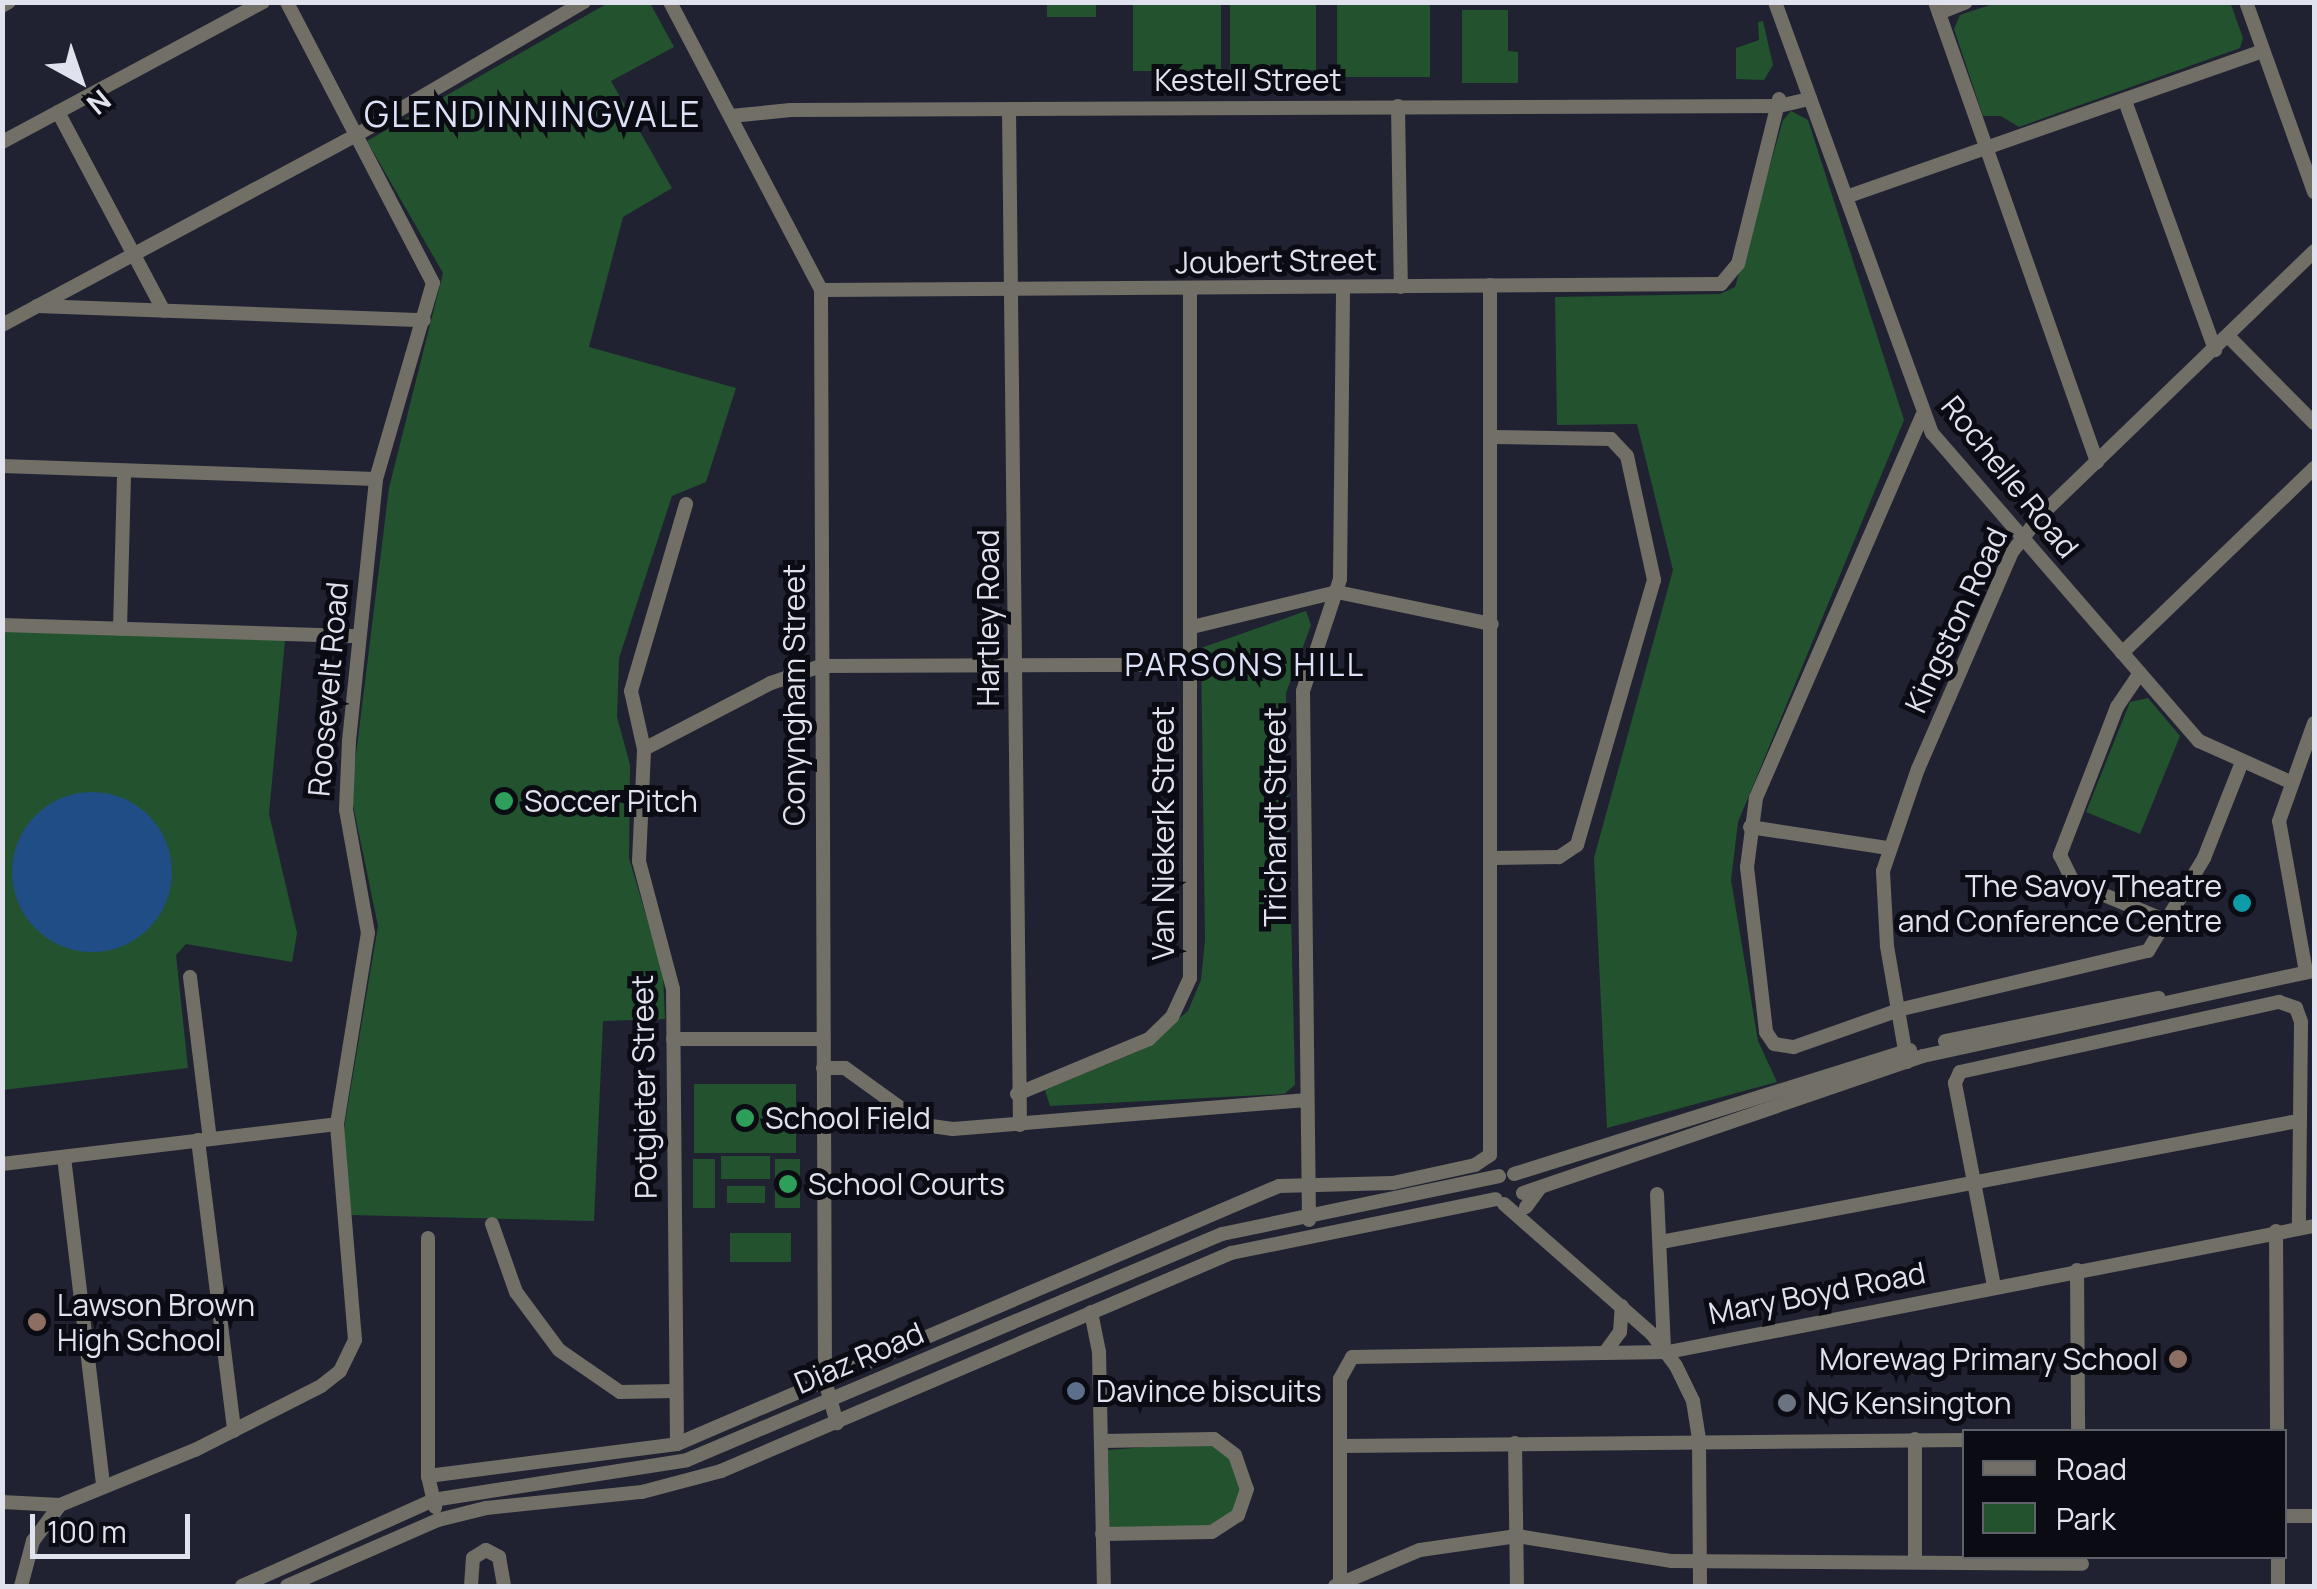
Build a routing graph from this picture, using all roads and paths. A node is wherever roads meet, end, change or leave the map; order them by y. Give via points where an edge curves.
1 (263, 2) edge
2 (287, 2) edge
3 (584, 2) edge
4 (670, 2) edge
5 (1775, 2) edge
6 (1966, 2) edge
7 (2246, 2) edge
8 (1937, 8) edge
9 (2264, 51) junction
10 (1808, 95) junction
11 (2125, 101) junction
12 (1775, 103) junction
13 (1398, 106) junction
14 (1009, 110) junction
15 (58, 112) junction
16 (731, 116) junction
17 (358, 134) junction
18 (2, 142) edge
19 (1987, 150) junction
20 (2314, 192) edge
21 (1846, 197) junction
22 (2314, 251) edge
23 (134, 254) junction
24 (1490, 285) junction
25 (1400, 287) junction
26 (1013, 288) junction
27 (1343, 288) junction
28 (820, 290) junction
29 (1190, 290) junction
30 (36, 306) junction
31 (164, 311) junction
32 (424, 320) junction
33 (2, 324) edge
34 (2229, 337) junction
35 (2215, 350) junction
36 (1922, 416) junction
37 (2314, 424) edge
38 (1493, 436) junction
39 (2096, 462) junction
40 (2, 466) edge
41 (2314, 468) edge
42 (124, 472) junction
43 (376, 479) junction
44 (686, 504) dead end
45 (2021, 537) junction
46 (1336, 592) junction
47 (1492, 624) junction
48 (2, 625) edge
49 (1192, 627) junction
50 (120, 629) junction
51 (359, 636) junction
52 (2122, 653) junction
53 (1016, 663) junction
54 (1190, 665) junction
55 (821, 666) junction
56 (2140, 673) junction
57 (2314, 722) edge
58 (644, 749) junction
59 (2242, 762) junction
60 (2288, 782) junction
61 (1750, 827) junction
62 (1888, 848) junction
63 (1493, 858) junction
64 (2169, 922) junction
65 (2314, 928) edge
66 (2296, 931) junction
67 (2310, 971) edge
68 (190, 977) dead end
69 (1897, 1010) junction
70 (673, 1039) junction
71 (822, 1039) junction
72 (1906, 1057) junction
73 (823, 1068) junction
74 (1017, 1094) junction
75 (1304, 1100) junction
76 (2298, 1121) junction
77 (336, 1124) junction
78 (1020, 1126) junction
79 (204, 1140) junction
80 (64, 1157) junction
81 (2, 1164) edge
82 (1506, 1175) junction
83 (1975, 1183) junction
84 (1306, 1189) junction
85 (1656, 1194) dead end
86 (1523, 1198) junction
87 (1500, 1202) junction
88 (1308, 1213) junction
89 (492, 1224) dead end
90 (2307, 1226) edge
91 (1535, 1227) junction
92 (2276, 1232) junction
93 (1312, 1233) junction
94 (428, 1238) dead end
95 (1661, 1242) junction
96 (2076, 1270) junction
97 (1994, 1286) junction
98 (1622, 1306) junction
99 (1092, 1312) junction
100 (1666, 1349) junction
101 (1606, 1351) junction
102 (824, 1381) junction
103 (675, 1391) junction
104 (828, 1401) junction
105 (837, 1423) junction
106 (2078, 1429) edge
107 (2277, 1429) edge
108 (234, 1431) junction
109 (1914, 1439) junction
110 (1699, 1440) junction
111 (1962, 1440) edge
112 (1102, 1441) junction
113 (1515, 1443) junction
114 (676, 1444) junction
115 (1342, 1446) junction
116 (428, 1476) junction
117 (103, 1486) junction
118 (433, 1500) junction
119 (2, 1502) edge
120 (60, 1506) junction
121 (2287, 1516) edge
122 (2314, 1516) edge
123 (438, 1520) junction
124 (1102, 1534) junction
125 (1516, 1536) junction
126 (2278, 1559) edge
127 (1915, 1560) junction
128 (1700, 1562) junction
129 (2082, 1564) dead end
130 (1338, 1585) edge
131 (22, 1586) edge
132 (245, 1586) edge
133 (287, 1586) edge
134 (471, 1586) edge
135 (504, 1586) edge
136 (1104, 1586) edge
137 (1517, 1586) edge
138 (1700, 1586) edge
139 (2278, 1586) edge

1 - 15 street
2 - 17 street, Roosevelt Road
3 - 17 street
4 - 16 street, Conyngham Street
5 - 10 street, Rochelle Road
6 - 8 street
7 - 9 street
8 - 19 street
9 - 11 street
9 - 20 street
10 - 12 street, Kestell Street
10 - 21 street, Rochelle Road
11 - 19 street
11 - 35 street
12 - 13 street, Kestell Street
12 - 24 street, Joubert Street via 1730,280
13 - 14 street, Kestell Street
13 - 25 street
14 - 16 street, Kestell Street
14 - 26 street, Hartley Road
15 - 18 street
15 - 23 street
16 - 28 street, Conyngham Street
17 - 23 street
17 - 32 street, Roosevelt Road via 428,268 432,292
19 - 21 street
19 - 39 street
21 - 36 street, Rochelle Road
22 - 34 street, Kingston Road
23 - 30 street
23 - 31 street
24 - 25 street, Joubert Street
24 - 38 street
25 - 27 street, Joubert Street
26 - 28 street, Joubert Street
26 - 29 street, Joubert Street
26 - 53 street, Hartley Road
27 - 29 street, Joubert Street
27 - 46 street, Trichardt Street
28 - 55 street, Conyngham Street
29 - 49 street, Van Niekerk Street
30 - 31 street
30 - 33 street
31 - 32 street
32 - 43 street, Roosevelt Road
34 - 35 street, Kingston Road
34 - 37 street
35 - 39 street, Kingston Road
36 - 45 street, Rochelle Road
36 - 61 street via 1774,750
38 - 47 street
38 - 63 street via 1612,439 1626,456 1654,580 1577,845 1559,857
39 - 45 street, Kingston Road
40 - 42 street
41 - 52 street
42 - 43 street
42 - 50 street
43 - 51 street, Roosevelt Road
44 - 58 street, Potgieter Street via 633,674 632,707
45 - 52 street, Rochelle Road
45 - 62 street, Kingston Road
46 - 47 street
46 - 49 street
46 - 75 street, Trichardt Street via 1303,690
47 - 63 street
48 - 50 street
49 - 54 street, Van Niekerk Street
50 - 51 street
51 - 77 street, Roosevelt Road via 346,810 368,933
52 - 56 street, Rochelle Road
53 - 54 street
53 - 55 street
53 - 74 street, Hartley Road
54 - 74 street, Van Niekerk Street via 1195,932 1185,994 1161,1029 1135,1048
55 - 58 street
55 - 71 street, Conyngham Street
56 - 59 street, Rochelle Road via 2200,740
56 - 64 street via 2118,706 2060,855 2066,874 2084,888
57 - 60 street
58 - 70 street, Potgieter Street via 638,849 667,952
59 - 60 street, Rochelle Road
59 - 64 street via 2204,858
60 - 66 street via 2278,838
61 - 62 street
61 - 69 street via 1747,868 1759,982 1774,1044 1794,1047
62 - 69 street, Kingston Road via 1881,893
63 - 84 street, Diaz Road via 1490,1154 1475,1166 1393,1182
64 - 69 street via 2144,954
65 - 66 street
66 - 67 street
67 - 72 street, Diaz Road
68 - 79 street
69 - 72 street, Kingston Road
70 - 71 street
70 - 103 street, Potgieter Street
71 - 73 street, Conyngham Street
72 - 82 street, Diaz Road
72 - 86 street, Diaz Road
73 - 78 street via 858,1074 924,1125
73 - 102 street, Conyngham Street
74 - 78 street, Hartley Road
75 - 78 street
75 - 84 street, Trichardt Street
76 - 83 street
76 - 83 street via 2296,1008 2279,1002 1989,1064 1956,1079
76 - 90 street
77 - 79 street
77 - 108 street, Roosevelt Road via 355,1340 332,1379
79 - 80 street
79 - 108 street
80 - 81 street
80 - 117 street
82 - 86 street
82 - 87 street
82 - 88 street, Diaz Road via 1426,1196
83 - 95 street
83 - 97 street
84 - 88 street, Trichardt Street
84 - 102 street, Diaz Road via 1278,1186
85 - 95 street
86 - 87 street, Diaz Road
86 - 91 street
87 - 91 street
87 - 93 street, Diaz Road
88 - 93 street, Trichardt Street
88 - 104 street, Diaz Road via 1196,1243
89 - 103 street via 516,1292 559,1350 620,1392
90 - 92 street, Mary Boyd Road
91 - 98 street
92 - 96 street, Mary Boyd Road
92 - 107 street
93 - 99 street, Diaz Road via 1232,1253
94 - 116 street
95 - 100 street
96 - 97 street, Mary Boyd Road
96 - 106 street
97 - 100 street, Mary Boyd Road
98 - 100 street
98 - 101 street via 1620,1332
99 - 105 street, Diaz Road
99 - 112 street
100 - 101 street, Mary Boyd Road
100 - 110 street via 1692,1401
101 - 115 street, Mary Boyd Road via 1356,1356 1344,1363 1340,1380
102 - 104 street, Conyngham Street
102 - 114 street, Diaz Road
103 - 114 street, Potgieter Street
104 - 105 street, Conyngham Street
104 - 118 street, Diaz Road via 687,1460
105 - 123 street, Diaz Road via 678,1484
108 - 117 street, Roosevelt Road
109 - 110 street
109 - 111 street
109 - 127 street
110 - 113 street
110 - 128 street
112 - 124 street
112 - 124 street via 1214,1439 1236,1455 1247,1488 1238,1514 1222,1529
113 - 115 street
113 - 125 street
114 - 116 street, Diaz Road
115 - 130 street
116 - 118 street
117 - 120 street, Roosevelt Road
118 - 123 street
118 - 132 street, Diaz Road
119 - 120 street
120 - 131 street via 34,1541
121 - 122 street
123 - 133 street, Diaz Road
124 - 136 street
125 - 128 street
125 - 130 street via 1420,1550
125 - 137 street
126 - 139 street
127 - 128 street
127 - 129 street
128 - 138 street
134 - 135 street via 473,1558 486,1550 499,1557

